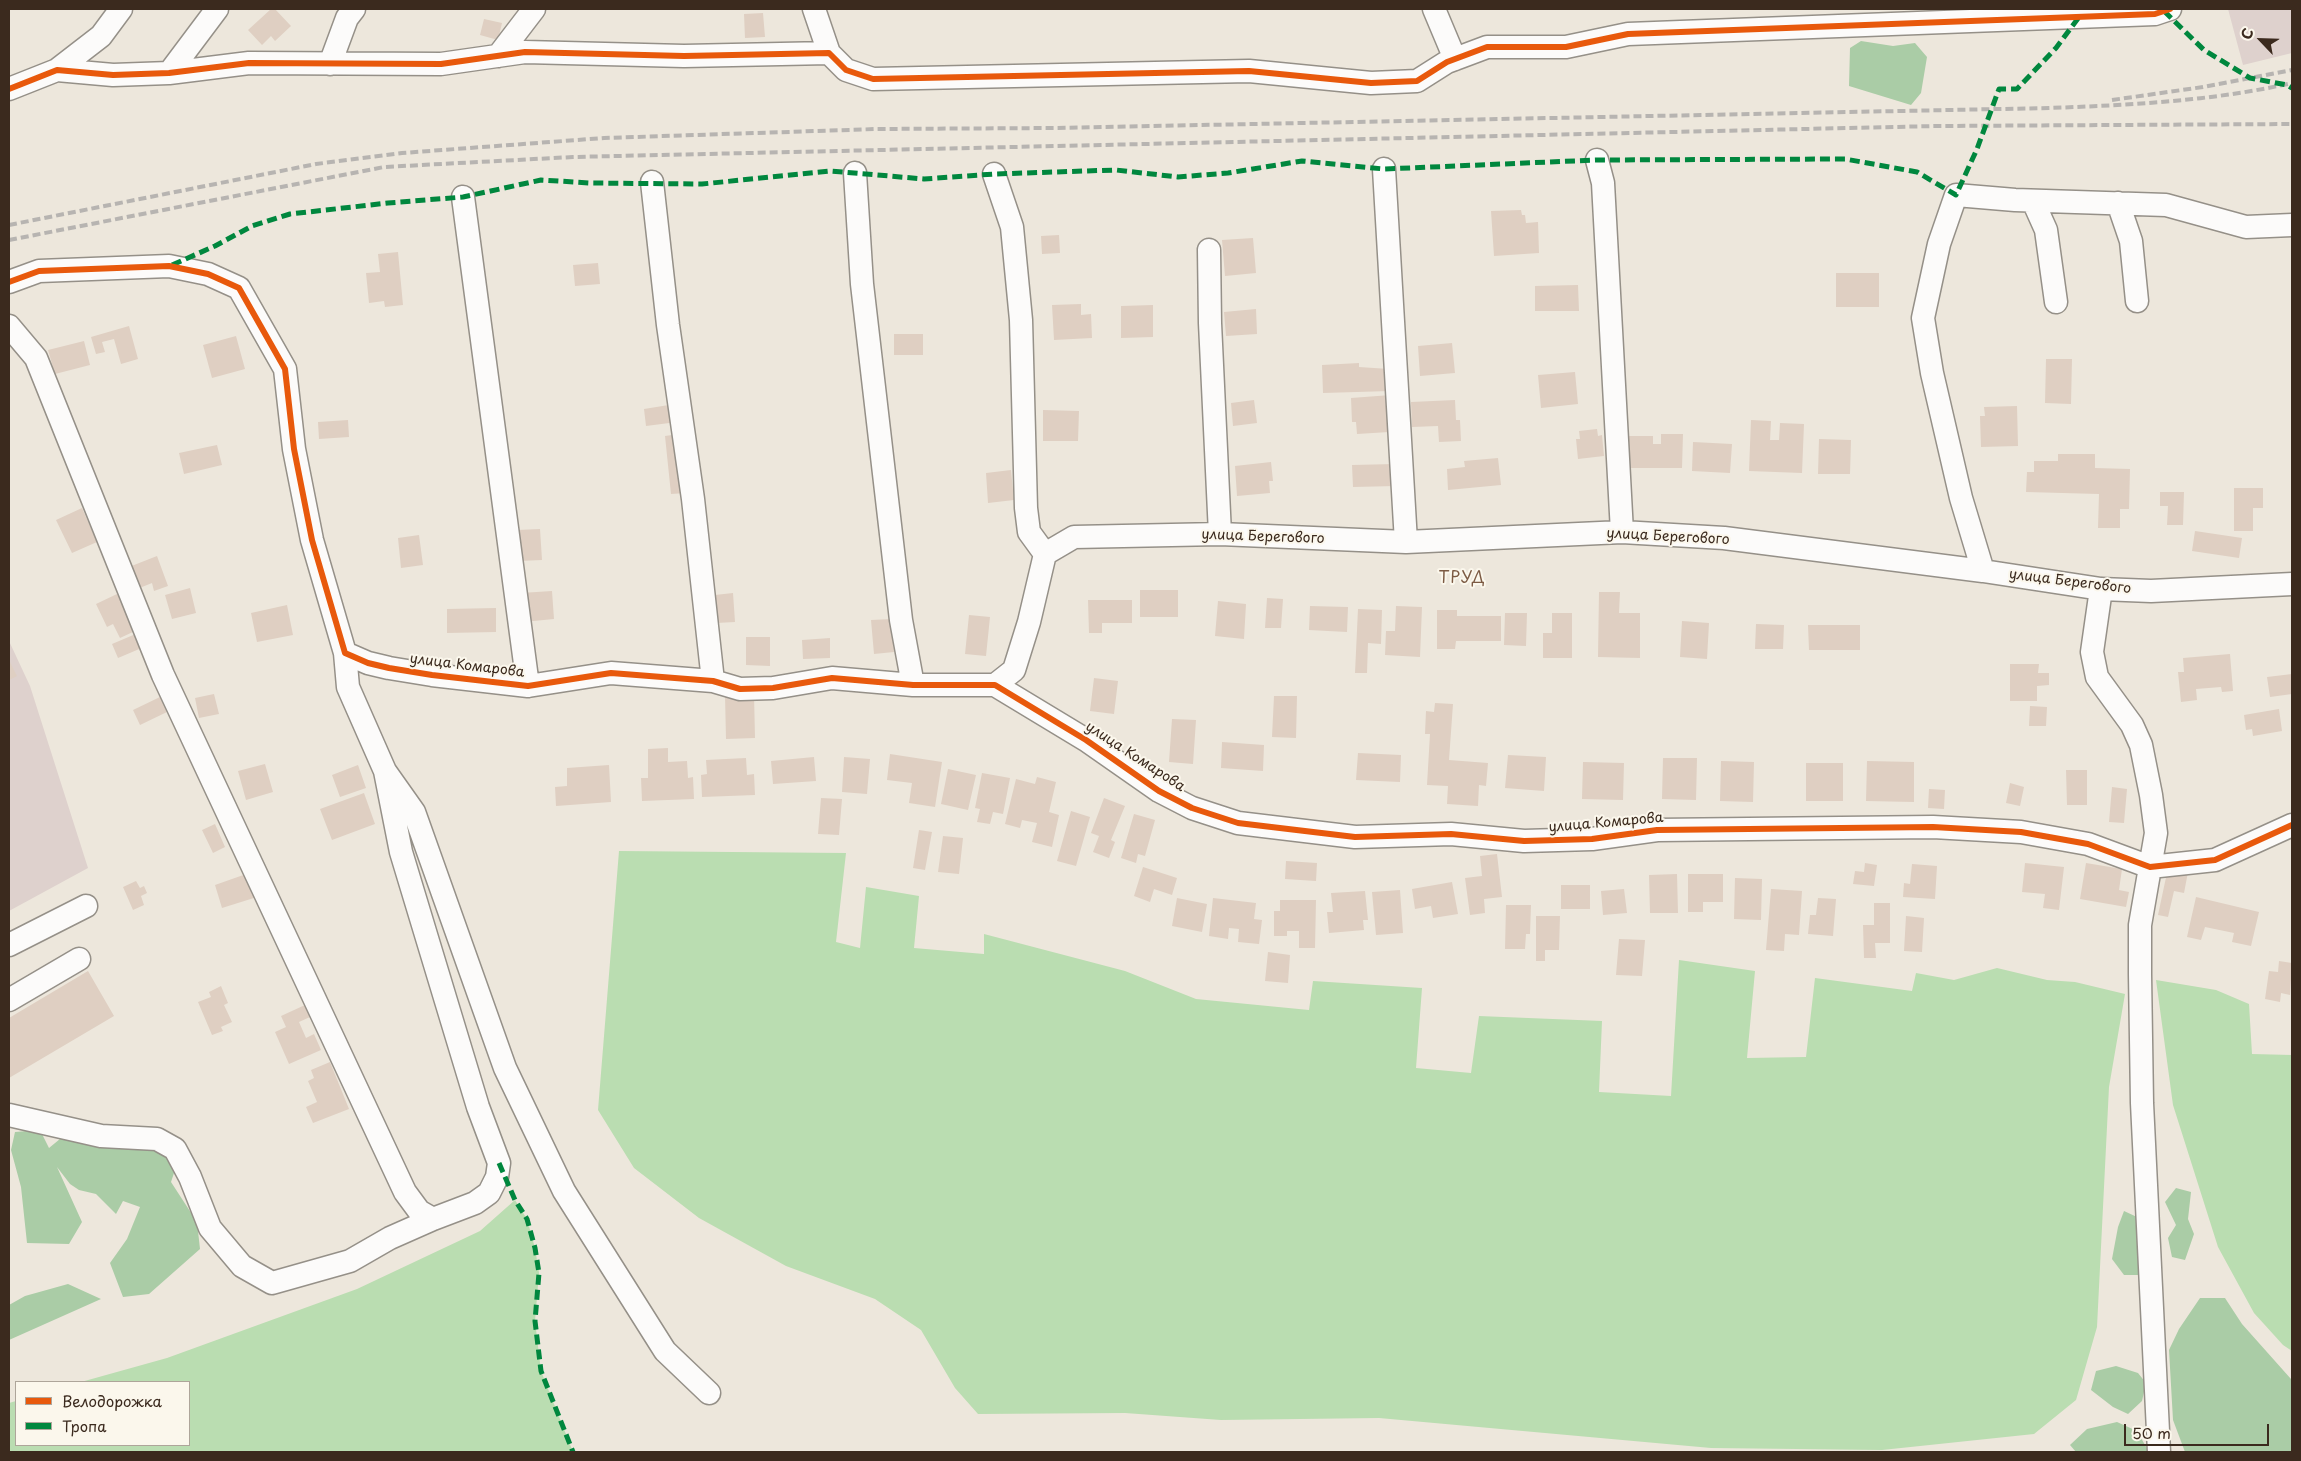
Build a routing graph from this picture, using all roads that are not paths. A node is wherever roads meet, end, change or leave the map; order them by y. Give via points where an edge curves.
1 (120, 9) edge
2 (217, 9) edge
3 (354, 9) edge
4 (534, 9) edge
5 (814, 9) edge
6 (1434, 9) edge
7 (2170, 9) edge
8 (829, 53) junction
9 (498, 56) junction
10 (1455, 59) junction
11 (330, 64) junction
12 (57, 70) junction
13 (169, 73) junction
14 (9, 89) edge
15 (1597, 160) dead end
16 (1384, 169) dead end
17 (855, 173) dead end
18 (994, 174) dead end
19 (652, 182) dead end
20 (463, 197) dead end
21 (2033, 201) junction
22 (2118, 203) junction
23 (2292, 224) edge
24 (1209, 250) dead end
25 (9, 282) edge
26 (2137, 301) dead end
27 (2056, 302) dead end
28 (9, 326) edge
29 (1622, 532) junction
30 (1220, 534) junction
31 (1406, 542) junction
32 (1045, 554) junction
33 (1983, 571) junction
34 (2292, 584) edge
35 (2101, 589) junction
36 (345, 653) junction
37 (713, 681) junction
38 (912, 685) junction
39 (995, 685) junction
40 (528, 686) junction
41 (385, 771) junction
42 (2292, 825) edge
43 (2150, 867) junction
44 (86, 906) dead end
45 (9, 945) edge
46 (79, 959) dead end
47 (9, 1000) edge
48 (9, 1115) edge
49 (433, 1220) junction
50 (708, 1393) dead end
51 (2159, 1452) edge

1 - 12 street via 101,36
2 - 13 street
3 - 11 street
4 - 9 street
5 - 8 street
6 - 10 street
7 - 10 street via 2155,14 1628,34 1566,47 1487,46
8 - 9 street via 684,56 525,52
8 - 10 street via 846,70 873,79 1249,71 1371,83 1417,81
9 - 11 street via 441,64
11 - 13 street via 249,63
12 - 13 street via 113,75
12 - 14 street
15 - 29 street via 1603,183
16 - 31 street
17 - 38 street via 862,284 901,620
18 - 32 street via 1012,227 1021,320 1029,532
19 - 37 street
20 - 40 street
21 - 22 street
21 - 27 street via 2046,230
21 - 33 street via 1956,195 1939,244 1923,318 1932,373
22 - 23 street via 2166,205 2246,227
22 - 26 street via 2131,241
24 - 30 street
25 - 36 street via 39,271 170,266 208,274 238,288 284,369 294,449 312,540
28 - 49 street via 36,358 163,675 401,1183 419,1211
29 - 31 street, улица Берегового
29 - 33 street, улица Берегового via 1724,538
30 - 31 street, улица Берегового
30 - 32 street, улица Берегового via 1074,537
32 - 39 street via 1014,670
33 - 35 street, улица Берегового
34 - 35 street, улица Берегового via 2151,591
35 - 43 street via 2092,652 2097,676 2132,725 2141,745 2156,832
36 - 40 street, улица Комарова via 389,668
36 - 41 street via 348,687
37 - 38 street, улица Комарова via 740,690 832,678
37 - 40 street, улица Комарова via 611,673
38 - 39 street, улица Комарова
39 - 43 street, улица Комарова via 1086,740 1159,791 1192,808 1238,823 1355,837 1451,834 1524,841 1592,839 1657,830 1934,827 2021,832 2088,844
41 - 49 street via 401,852 478,1107 499,1163 497,1177 489,1193 476,1204
41 - 50 street via 414,812 505,1068 564,1191 665,1351
42 - 43 street, улица Комарова via 2215,860
43 - 51 street via 2140,924 2140,974 2142,1103
44 - 45 street
46 - 47 street
48 - 49 street via 101,1136 157,1139 175,1149 210,1228 242,1266 272,1283 350,1260

